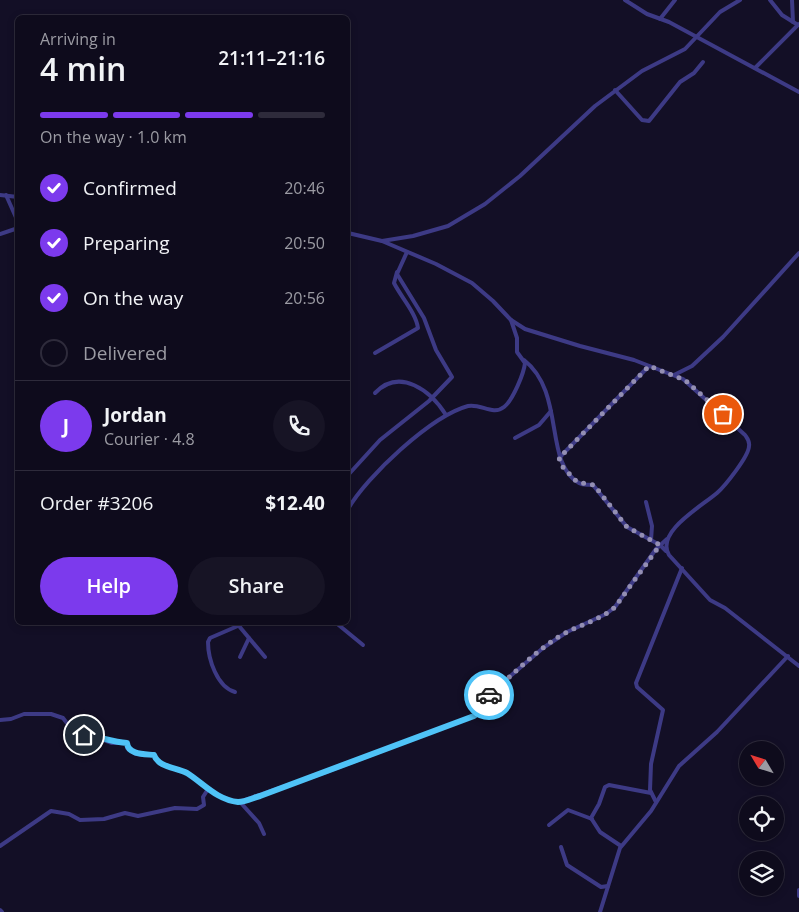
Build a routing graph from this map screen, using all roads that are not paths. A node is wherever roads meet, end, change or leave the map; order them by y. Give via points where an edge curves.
1 (625, 0) edge
2 (675, 0) edge
3 (740, 0) edge
4 (770, 0) edge
5 (792, 0) edge
6 (660, 19) junction
7 (796, 25) edge
8 (698, 37) junction
9 (703, 62) dead end
10 (755, 68) junction
11 (615, 90) junction
12 (799, 92) edge
13 (0, 195) edge
14 (6, 195) junction
15 (15, 196) edge
16 (15, 215) edge
17 (15, 229) edge
18 (350, 233) edge
19 (0, 234) edge
20 (382, 241) junction
21 (407, 252) junction
22 (799, 253) edge
23 (397, 272) junction
24 (510, 320) junction
25 (375, 353) dead end
26 (524, 360) junction
27 (649, 366) junction
28 (674, 376) junction
29 (375, 393) dead end
30 (431, 398) junction
31 (551, 411) junction
32 (446, 415) junction
33 (515, 438) dead end
34 (559, 458) junction
35 (350, 473) edge
36 (646, 502) dead end
37 (350, 506) edge
38 (667, 539) junction
39 (652, 540) junction
40 (660, 545) junction
41 (668, 553) junction
42 (682, 568) junction
43 (338, 625) edge
44 (239, 626) joint
45 (249, 638) junction
46 (363, 646) dead end
47 (788, 656) junction
48 (240, 657) dead end
49 (265, 657) dead end
50 (798, 665) edge
51 (235, 692) dead end
52 (0, 720) edge
53 (208, 789) junction
54 (651, 792) junction
55 (240, 802) junction
56 (656, 802) junction
57 (592, 819) junction
58 (549, 825) dead end
59 (264, 834) dead end
60 (0, 846) edge
61 (621, 846) junction
62 (561, 847) dead end
63 (608, 886) junction
64 (799, 890) edge
65 (799, 896) edge
66 (600, 912) edge

1 - 6 street
2 - 6 street
3 - 8 street via 720,12
4 - 7 street
5 - 7 street
6 - 8 street
7 - 10 street
8 - 10 street
8 - 11 street via 681,53 642,71
9 - 11 street via 681,81 649,120 642,120
10 - 12 street
11 - 20 street via 578,120 513,182 465,218 421,234
13 - 14 street
14 - 15 street
14 - 16 street
17 - 19 street
18 - 20 street
20 - 21 street
21 - 23 street
21 - 24 street via 472,283
22 - 28 street via 723,337 692,366
23 - 25 street via 394,282 416,318 418,328
23 - 30 street via 452,376
24 - 26 street via 517,338 517,352
24 - 27 street via 573,344
26 - 31 street via 541,378
26 - 32 street via 525,367 516,391 504,407 496,410 471,406
27 - 28 street
27 - 34 street
28 - 38 street via 687,382 704,397 742,432 750,446 722,488 696,507
29 - 30 street via 403,380
30 - 32 street
30 - 35 street via 380,440
31 - 33 street via 539,425
31 - 34 street
32 - 37 street via 381,469 361,488
34 - 39 street via 577,482 594,485 627,527
36 - 39 street
38 - 40 street
38 - 41 street
39 - 40 street
40 - 41 street
40 - 55 street via 615,607 543,648 486,697 476,715
41 - 42 street
42 - 47 street via 710,600
42 - 54 street via 636,683 663,710 652,758
43 - 46 street
44 - 45 street
44 - 51 street via 210,638 208,642 217,676 227,689
45 - 48 street
45 - 49 street
47 - 50 street
47 - 56 street via 717,732 682,762
52 - 53 street via 39,713 62,717 76,733 127,743 135,754 154,755 166,766 186,773
53 - 55 street
53 - 60 street via 203,797 204,805 197,809 182,807 141,815 125,813 104,819 80,820 51,811
54 - 56 street
54 - 57 street via 606,785
55 - 59 street via 259,823
56 - 61 street
57 - 58 street via 568,810
57 - 61 street via 600,832
61 - 63 street
62 - 63 street via 568,866 601,888
63 - 66 street
64 - 65 street

